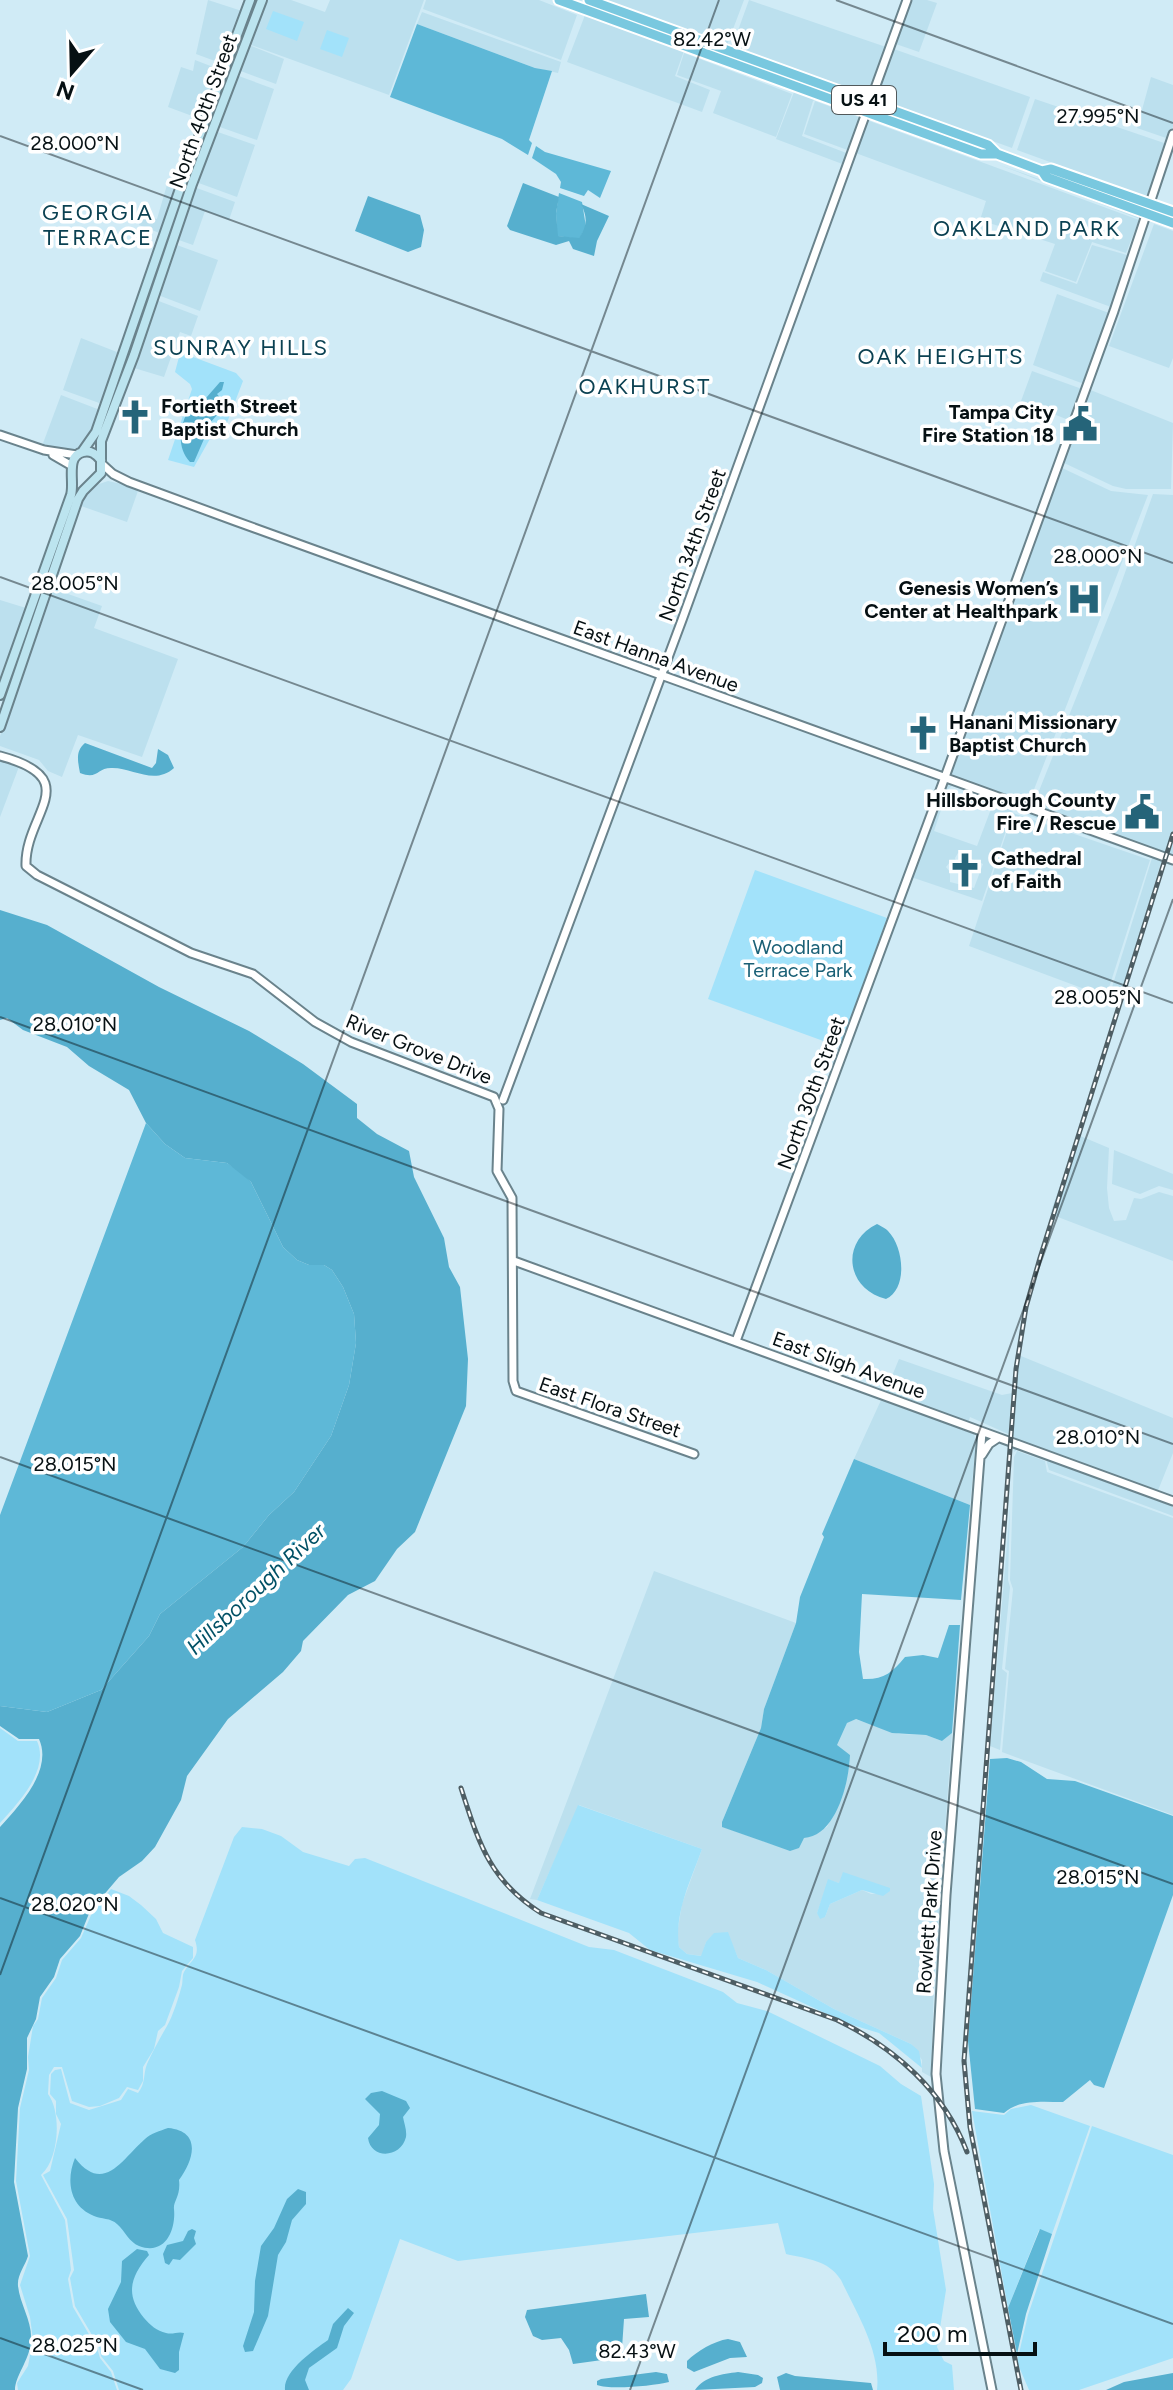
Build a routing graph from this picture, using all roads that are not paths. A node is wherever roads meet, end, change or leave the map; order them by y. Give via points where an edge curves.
1 (250, 0) edge
2 (262, 0) edge
3 (561, 0) edge
4 (572, 0) edge
5 (907, 0) edge
6 (586, 3) edge
7 (869, 107) junction
8 (1173, 134) edge
9 (1148, 209) junction
10 (1173, 212) edge
11 (1173, 223) edge
12 (0, 435) edge
13 (44, 450) junction
14 (80, 453) junction
15 (102, 462) junction
16 (72, 468) junction
17 (96, 479) junction
18 (129, 482) junction
19 (50, 555) junction
20 (51, 581) junction
21 (660, 675) junction
22 (0, 695) edge
23 (0, 727) edge
24 (0, 756) edge
25 (945, 777) junction
26 (1173, 860) edge
27 (503, 1100) dead end
28 (514, 1261) junction
29 (736, 1341) junction
30 (516, 1391) joint
31 (982, 1432) junction
32 (998, 1438) junction
33 (694, 1454) dead end
34 (979, 1461) junction
35 (1173, 1501) edge
36 (992, 2390) edge

1 - 14 main road, North 40th Street via 96,432
2 - 15 main road, North 40th Street via 101,441
3 - 6 main road, US 41
4 - 6 main road
5 - 7 street, North 34th Street
6 - 7 main road, US 41
6 - 7 main road, US 41 via 609,7
7 - 9 main road, US 41 via 988,145 1046,177
7 - 21 street, North 34th Street
8 - 9 street, North 30th Street
9 - 10 main road, US 41
9 - 11 main road, US 41
9 - 25 street, North 30th Street
12 - 13 street
13 - 14 street
13 - 16 street
14 - 15 main road via 92,452
14 - 16 main road
15 - 17 main road
15 - 18 street, East Hanna Avenue
16 - 17 main road via 81,480
16 - 19 main road via 73,488
17 - 18 street, East Hanna Avenue
17 - 20 main road via 78,499
18 - 21 street, East Hanna Avenue
19 - 20 main road
19 - 22 main road
20 - 23 main road
21 - 25 street, East Hanna Avenue
21 - 27 street, North 34th Street
24 - 28 street, River Grove Drive via 26,763 43,781 46,799 25,855 26,866 37,875 191,953 253,974 315,1022 351,1042 494,1097 499,1109 497,1171 512,1198
25 - 26 street, East Hanna Avenue
25 - 29 street, North 30th Street
28 - 29 street, East Sligh Avenue
28 - 30 street, River Grove Drive
29 - 31 street, East Sligh Avenue
30 - 33 street, East Flora Street
31 - 32 street, East Sligh Avenue
31 - 34 street, Rowlett Park Drive
32 - 34 street
32 - 35 street, East Sligh Avenue
34 - 36 street, Rowlett Park Drive via 936,2074 944,2151

